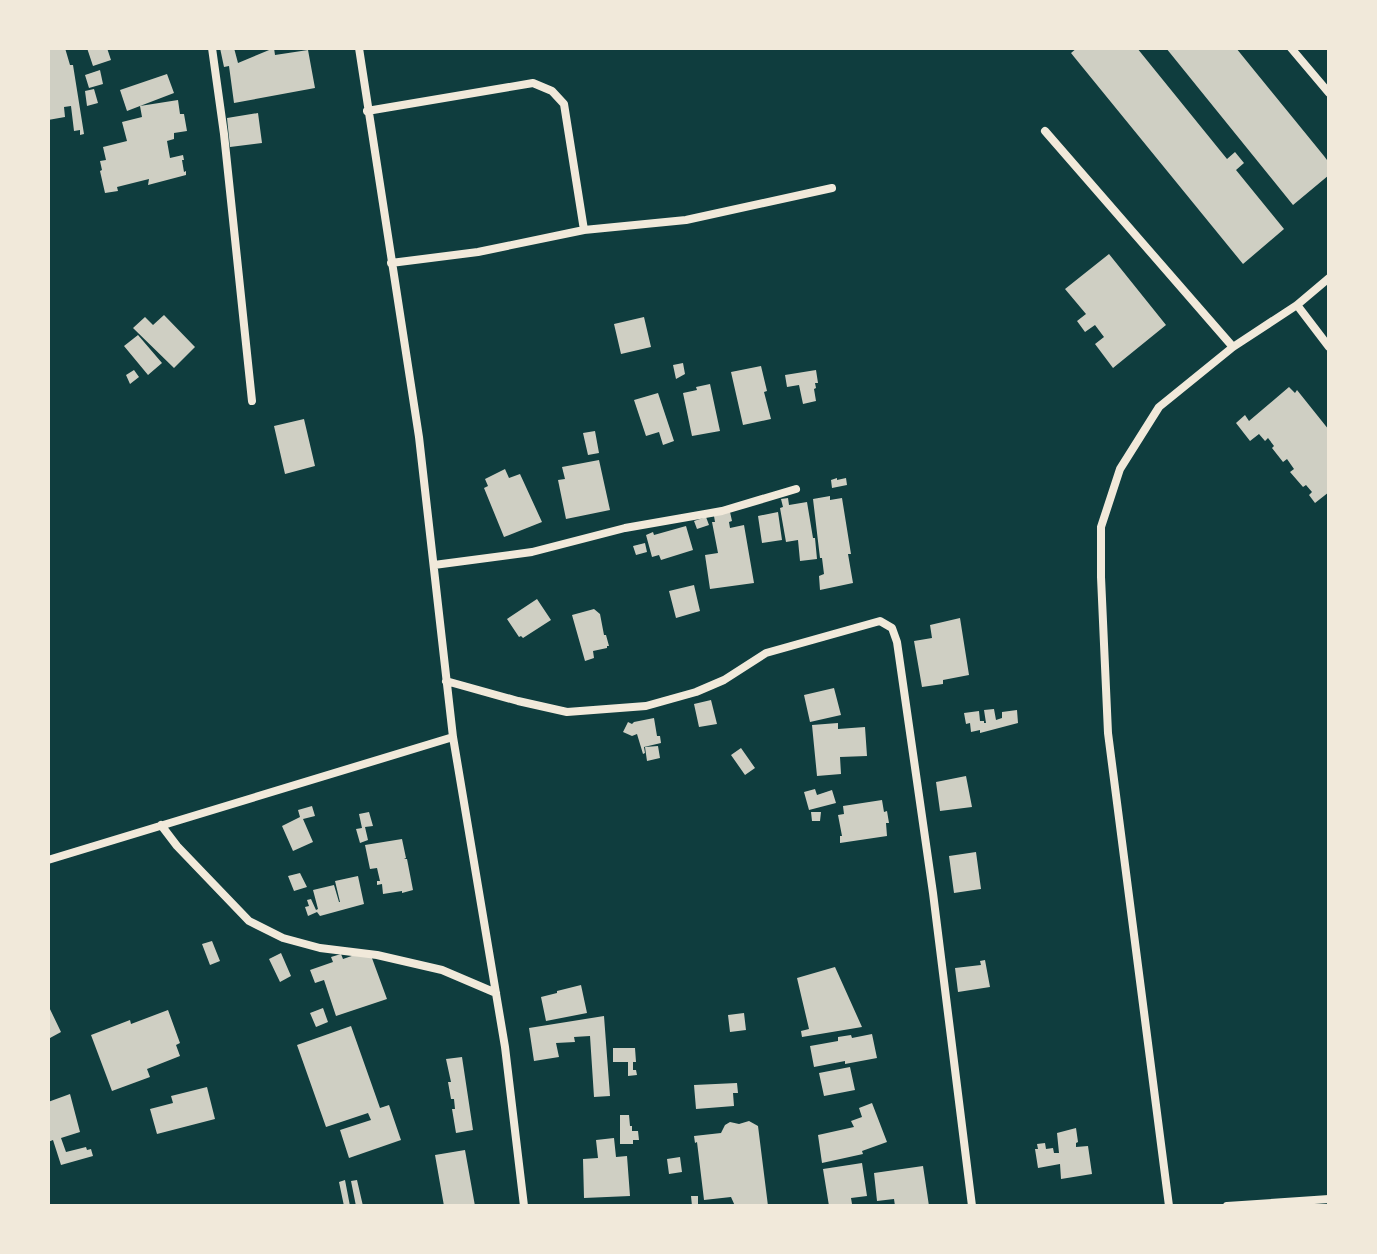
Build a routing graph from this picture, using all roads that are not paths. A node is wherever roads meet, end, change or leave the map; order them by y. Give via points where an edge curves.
1 (212, 48) edge
2 (359, 48) edge
3 (1291, 48) edge
4 (1329, 93) edge
5 (367, 111) junction
6 (1045, 131) dead end
7 (832, 188) dead end
8 (584, 230) junction
9 (391, 263) junction
10 (1329, 278) edge
11 (1297, 305) junction
12 (1233, 347) junction
13 (1329, 347) edge
14 (252, 401) dead end
15 (796, 489) dead end
16 (434, 565) junction
17 (446, 681) junction
18 (453, 737) junction
19 (161, 825) junction
20 (48, 860) edge
21 (496, 993) junction
22 (1329, 1199) edge
23 (524, 1206) edge
24 (972, 1206) edge
25 (1169, 1206) edge
26 (1227, 1206) edge

1 - 14 street
2 - 5 street
3 - 4 street
5 - 8 street via 533,83 552,91 564,104
5 - 9 street
6 - 12 street
7 - 8 street via 686,220
8 - 9 street
9 - 16 street
10 - 11 street
11 - 12 street
11 - 13 street
12 - 25 street via 1159,407 1120,469 1101,527 1108,733
15 - 16 street via 722,511 532,552
16 - 17 street
17 - 18 street
17 - 24 street via 567,712 646,706 724,680 766,653 880,621 892,628 933,893
18 - 19 street
18 - 21 street
19 - 20 street
19 - 21 street via 249,921 320,948 442,970
21 - 23 street
22 - 26 street

